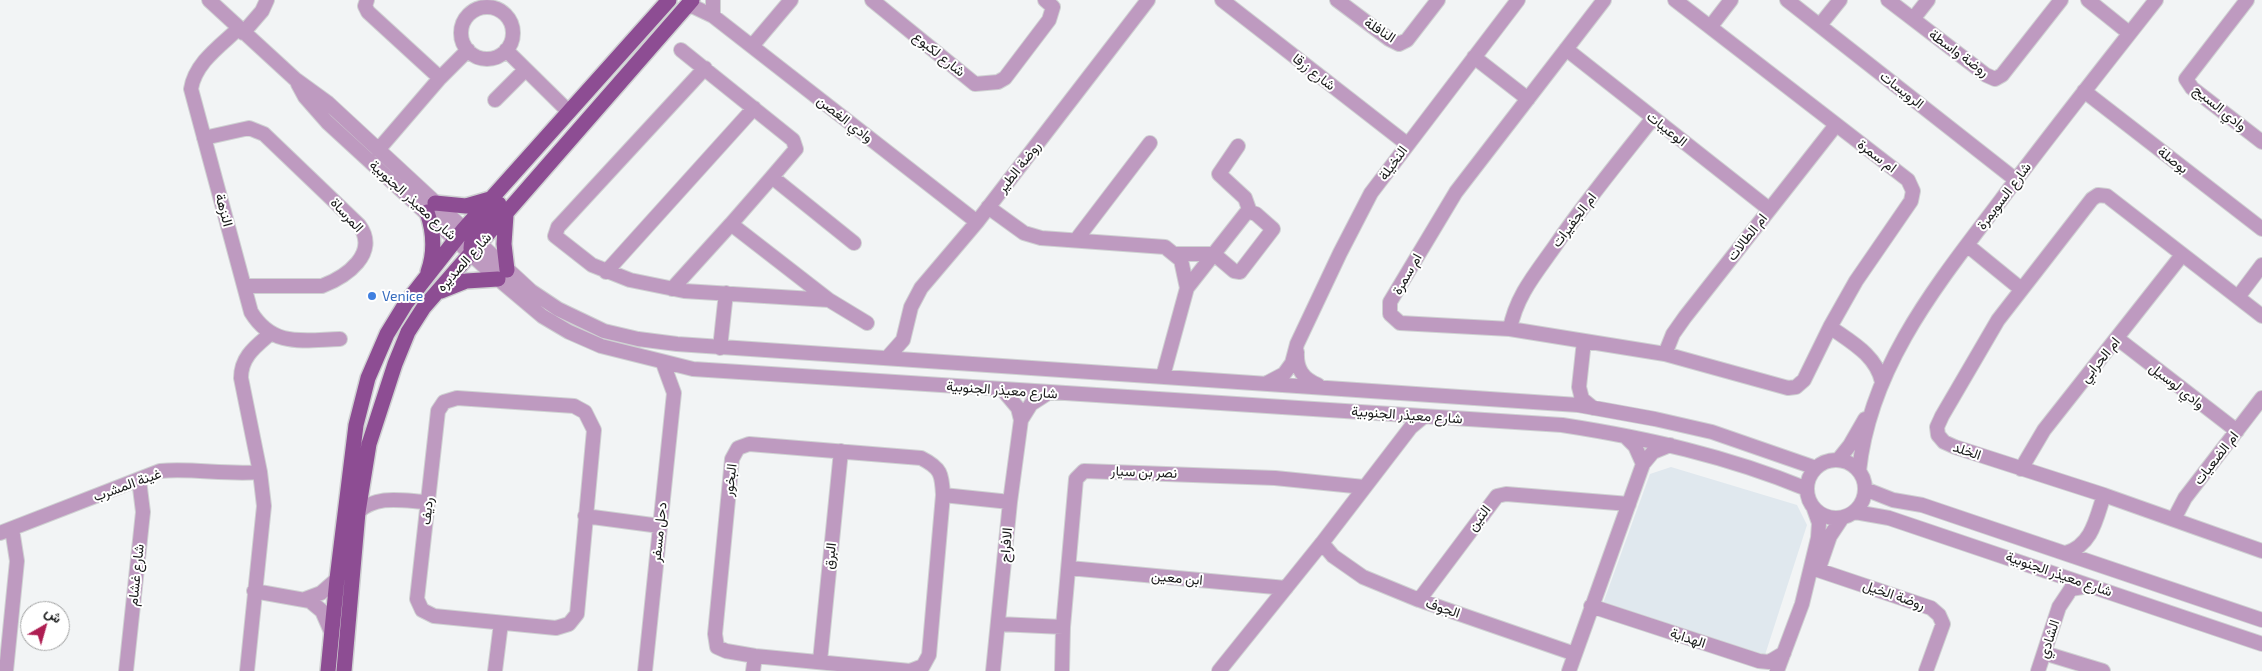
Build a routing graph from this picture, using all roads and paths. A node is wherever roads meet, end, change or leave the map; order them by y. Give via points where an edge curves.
1 (209, 0) edge
2 (367, 0) edge
3 (668, 0) edge
4 (713, 0) edge
5 (791, 0) edge
6 (872, 0) edge
7 (1045, 0) edge
8 (1148, 0) edge
9 (1222, 0) edge
10 (1337, 0) edge
11 (1438, 0) edge
12 (1518, 0) edge
13 (1604, 0) edge
14 (1675, 0) edge
15 (1731, 0) edge
16 (1787, 0) edge
17 (1840, 0) edge
18 (1888, 0) edge
19 (1928, 0) edge
20 (2061, 0) edge
21 (2088, 0) edge
22 (2156, 0) edge
23 (2247, 0) edge
24 (265, 2) edge
25 (689, 4) edge
26 (712, 16) junction
27 (1913, 19) junction
28 (1820, 25) junction
29 (1711, 26) junction
30 (239, 29) junction
31 (2130, 34) junction
32 (752, 46) junction
33 (1566, 49) junction
34 (468, 50) junction
35 (506, 50) junction
36 (681, 50) dead end
37 (1474, 57) junction
38 (705, 68) junction
39 (525, 70) junction
40 (440, 78) junction
41 (295, 79) junction
42 (2084, 91) junction
43 (1528, 99) junction
44 (495, 100) dead end
45 (754, 108) junction
46 (569, 112) junction
47 (1653, 118) junction
48 (1836, 125) junction
49 (204, 138) junction
50 (2262, 142) edge
51 (1150, 143) dead end
52 (1407, 144) junction
53 (1238, 146) dead end
54 (378, 150) junction
55 (527, 159) junction
56 (772, 177) junction
57 (2016, 180) junction
58 (492, 198) junction
59 (431, 207) junction
60 (988, 207) junction
61 (1769, 209) junction
62 (1250, 212) junction
63 (506, 215) junction
64 (977, 222) junction
65 (731, 224) junction
66 (2262, 229) edge
67 (1076, 240) junction
68 (468, 242) junction
69 (854, 243) dead end
70 (1967, 245) junction
71 (1175, 254) junction
72 (1214, 254) junction
73 (2182, 255) junction
74 (2262, 265) edge
75 (606, 272) junction
76 (503, 275) junction
77 (425, 279) junction
78 (245, 286) junction
79 (1187, 288) junction
80 (672, 289) junction
81 (2021, 289) junction
82 (726, 293) junction
83 (435, 294) junction
84 (2238, 297) junction
85 (829, 300) junction
86 (424, 307) junction
87 (2262, 316) edge
88 (867, 323) dead end
89 (1830, 327) junction
90 (1510, 329) junction
91 (270, 334) junction
92 (340, 339) dead end
93 (2118, 339) junction
94 (903, 340) junction
95 (1584, 341) junction
96 (1297, 344) junction
97 (1899, 345) junction
98 (720, 348) junction
99 (1863, 351) junction
100 (1665, 354) junction
101 (887, 358) junction
102 (924, 360) junction
103 (663, 363) junction
104 (693, 369) junction
105 (1163, 376) junction
106 (1580, 381) junction
107 (1882, 382) junction
108 (1267, 383) junction
109 (1324, 387) junction
110 (1002, 389) junction
111 (1048, 393) junction
112 (674, 394) junction
113 (2262, 398) edge
114 (1560, 403) junction
115 (1873, 406) junction
116 (1593, 408) junction
117 (1388, 414) junction
118 (1423, 416) junction
119 (1021, 420) junction
120 (2237, 431) junction
121 (1625, 436) junction
122 (1402, 438) junction
123 (1670, 445) junction
124 (841, 451) junction
125 (1838, 460) junction
126 (1643, 464) junction
127 (1816, 468) junction
128 (2021, 469) junction
129 (1859, 471) junction
130 (260, 472) junction
131 (139, 480) junction
132 (362, 484) junction
133 (1364, 487) junction
134 (1807, 489) junction
135 (1865, 489) junction
136 (943, 495) junction
137 (2104, 495) junction
138 (384, 500) junction
139 (428, 502) junction
140 (1010, 502) junction
141 (1629, 504) junction
142 (1814, 508) junction
143 (358, 512) junction
144 (1848, 515) junction
145 (585, 516) junction
146 (2174, 519) junction
147 (660, 526) junction
148 (6, 531) edge
149 (2091, 532) junction
150 (1322, 543) junction
151 (2262, 551) edge
152 (2066, 553) junction
153 (2097, 564) junction
154 (1069, 568) junction
155 (2044, 569) junction
156 (1818, 570) junction
157 (337, 579) junction
158 (2093, 586) junction
159 (1286, 588) junction
160 (254, 592) junction
161 (305, 598) junction
162 (1419, 600) junction
163 (1802, 604) junction
164 (1591, 606) junction
165 (2059, 607) junction
166 (2262, 620) edge
167 (501, 622) junction
168 (999, 624) junction
169 (1063, 627) junction
170 (332, 634) junction
171 (2262, 644) edge
172 (2044, 652) junction
173 (1784, 653) junction
174 (1575, 654) junction
175 (755, 656) junction
176 (820, 661) junction
177 (6, 671) edge
178 (126, 671) edge
179 (247, 671) edge
180 (328, 671) edge
181 (344, 671) edge
182 (495, 671) edge
183 (645, 671) edge
184 (753, 671) edge
185 (993, 671) edge
186 (1062, 671) edge
187 (1219, 671) edge
188 (1569, 671) edge
189 (1777, 671) edge
190 (1926, 671) edge
191 (2038, 671) edge
192 (2102, 671) edge

1 - 30 street, شارع معيذر الجنوبية
2 - 40 street via 368,12
3 - 46 main road, شارع الصديره
4 - 26 street
5 - 32 street
6 - 7 street, شارع لكبوع via 975,84 998,82 1005,78 1049,20 1053,7
8 - 60 street, روضة الطير
9 - 52 street, شارع زرقا
10 - 11 street, النافلة via 1398,44 1407,40
12 - 37 street, النخيلة
13 - 33 street, ام سمرة
14 - 29 street, ام سمرة
15 - 29 street
16 - 28 street, الرويسات
17 - 28 street
18 - 27 street, روضة واسطة
19 - 27 street
20 - 27 street, روضة واسطة via 1995,80
21 - 31 street
22 - 31 street, شارع السويمرة
23 - 50 street, وادي السيج via 2186,80
24 - 30 street, النزهة via 262,11
25 - 26 street, وادي الغصن
25 - 63 main road, شارع الصديره
26 - 32 street, وادي الغصن
28 - 57 street, الرويسات
29 - 48 street, ام سمرة
30 - 41 street, شارع معيذر الجنوبية
30 - 49 street, النزهة via 199,67 193,77 191,89
31 - 42 street, شارع السويمرة
32 - 64 street, وادي الغصن
33 - 43 street, ام سمرة
33 - 47 street, الوعيبات
34 - 35 street via 484,58 494,58
34 - 35 street via 461,37 463,23 471,12 484,7 498,10 511,24 512,38
34 - 40 street
35 - 39 street
36 - 38 street
37 - 43 street
37 - 52 street, النخيلة
38 - 45 street
38 - 75 street via 555,231 558,239
39 - 44 street
39 - 46 street
40 - 54 street
41 - 54 street, شارع معيذر الجنوبية via 328,103
41 - 59 street, شارع معيذر الجنوبية via 305,97 327,122
42 - 57 street, شارع السويمرة
42 - 66 street, بوصلة
43 - 90 street, ام سمرة via 1456,192 1390,302 1390,314 1400,323
45 - 56 street via 796,144 793,153
45 - 75 street
46 - 55 main road, شارع الصديره
47 - 61 street, الوعيبات
47 - 90 street, ام الجفيرات via 1521,294
48 - 61 street, ام الطالات
48 - 89 street, ام سمرة via 1908,180 1913,191 1911,201 1856,281
49 - 78 street, النزهة
49 - 78 street, المرساة via 249,128 264,134 359,225 367,240 366,250 353,268 331,283 322,286
51 - 67 street
52 - 96 street, النخيلة via 1371,193
53 - 62 street via 1218,174 1240,192
54 - 59 street, شارع معيذر الجنوبية
55 - 58 main road, شارع الصديره
55 - 68 main road via 520,178
56 - 65 street
56 - 69 street
57 - 70 street, شارع السويمرة
58 - 59 main road via 466,206
58 - 68 main road, شارع الصديره
59 - 68 street, شارع معيذر الجنوبية
59 - 77 main road via 433,248
60 - 64 street, روضة الطير
60 - 67 street via 1024,233 1041,238
61 - 100 street, ام الطالات via 1685,317
62 - 72 street via 1246,212
62 - 72 street via 1273,229 1244,268 1240,272 1234,271
63 - 68 main road, شارع الصديره
63 - 76 main road
64 - 94 street, روضة الطير via 915,298
65 - 80 street
65 - 85 street
67 - 71 street via 1165,247
68 - 76 street, شارع معيذر الجنوبية
68 - 77 main road, شارع الصديره
68 - 83 main road, شارع الصديره
68 - 86 main road via 432,286
70 - 81 street
70 - 97 street, شارع السويمرة via 1933,289
71 - 72 street
71 - 79 street via 1181,260
72 - 79 street
73 - 81 street, الخلد via 2108,196 2098,195
73 - 84 street, الخلد
73 - 93 street, ام الحرابي
74 - 84 street
75 - 80 street
76 - 83 main road via 466,281
76 - 98 street, شارع معيذر الجنوبية via 558,309 604,331 638,339
76 - 103 street, شارع معيذر الجنوبية via 542,316 569,332 601,346
77 - 157 main road, شارع الصديره via 387,334 363,394 356,425
78 - 91 street, النزهة via 252,312
79 - 105 street
80 - 82 street
81 - 128 street, الخلد via 1979,351 1938,427 1938,435 1944,442
82 - 85 street
82 - 98 street
83 - 86 main road, شارع الصديره
84 - 87 street, الخلد
85 - 88 street
86 - 132 main road, شارع الصديره via 408,332 389,380 371,436
89 - 99 street
89 - 100 street, ام سمرة via 1804,380 1796,387 1788,388
90 - 95 street, ام سمرة
91 - 92 street via 283,339
91 - 130 street via 248,354 241,370
93 - 120 street, وادي لوسيل
93 - 128 street, ام الحرابي via 2044,430
94 - 101 street, روضة الطير
94 - 102 street via 909,351
95 - 100 street, ام سمرة
95 - 106 street
96 - 108 street, النخيلة via 1288,369
96 - 109 street, النخيلة via 1299,370 1307,380
97 - 99 street via 1884,355
97 - 107 street, شارع السويمرة
98 - 101 street, شارع معيذر الجنوبية
99 - 107 street via 1877,366
101 - 102 street, شارع معيذر الجنوبية
102 - 105 street, شارع معيذر الجنوبية
103 - 104 street, شارع معيذر الجنوبية
103 - 112 street, دحل مسفر
104 - 110 street, شارع معيذر الجنوبية
104 - 112 street
105 - 108 street, شارع معيذر الجنوبية
106 - 114 street via 1571,397
106 - 116 street via 1582,399
107 - 115 street, شارع السويمرة
108 - 109 street, شارع معيذر الجنوبية
109 - 114 street, شارع معيذر الجنوبية
110 - 111 street, شارع معيذر الجنوبية
110 - 119 street via 1018,408
111 - 117 street, شارع معيذر الجنوبية
111 - 119 street via 1031,404
112 - 147 street, دحل مسفر
113 - 120 street, ام الضعيات
114 - 116 street, شارع معيذر الجنوبية
115 - 125 street, شارع السويمرة
115 - 129 street, شارع السويمرة
116 - 127 street, شارع معيذر الجنوبية via 1712,432
117 - 118 street, شارع معيذر الجنوبية
117 - 122 street via 1401,426
118 - 121 street, شارع معيذر الجنوبية via 1562,425
118 - 122 street
119 - 140 street, الافراح
120 - 146 street, ام الضعيات via 2185,498
121 - 123 street, شارع معيذر الجنوبية
121 - 126 street via 1635,446
122 - 133 street
123 - 126 street via 1653,452
123 - 134 street, شارع معيذر الجنوبية via 1751,467
124 - 136 street, البخور via 921,458 934,464 942,476
124 - 175 street, البخور via 749,444 738,448 732,459 715,634 717,647
124 - 176 street, البرق
125 - 127 street via 1826,461
125 - 129 street
126 - 141 street
127 - 134 street via 1808,479
128 - 137 street, الخلد
129 - 135 street
130 - 131 street, غينة المشرب via 238,474 188,469 160,471
130 - 160 street via 264,506
131 - 148 street, غينة المشرب
131 - 178 street, شارع غشام via 142,512
132 - 138 street
132 - 143 main road, شارع الصديره
133 - 150 street
133 - 154 street, نصر بن سيار via 1274,478 1084,471 1076,479
134 - 142 street via 1808,499
135 - 144 street via 1863,502
135 - 152 street, شارع معيذر الجنوبية
136 - 140 street
136 - 176 street, البخور via 930,655 923,666 910,671
137 - 146 street, الخلد
137 - 149 street
138 - 139 street
138 - 143 street via 370,503
139 - 145 street, رديف via 438,411 444,402 457,398 574,406 585,412 594,430
139 - 167 street, رديف via 417,599 422,610 434,616
140 - 168 street, الافراح
141 - 162 street, التين via 1506,494 1496,496
141 - 164 street
142 - 144 street via 1825,516
142 - 163 street via 1819,531
143 - 181 main road, شارع الصديره
144 - 155 street, شارع معيذر الجنوبية via 1889,518
144 - 156 street via 1830,536
145 - 147 street
145 - 167 street, رديف via 577,614 569,624 556,628
146 - 151 street, الخلد
147 - 183 street, دحل مسفر
148 - 177 street via 17,561
149 - 152 street via 2084,543
149 - 153 street via 2092,552
150 - 159 street
150 - 162 street, الجوف via 1333,556 1363,577
152 - 153 street, شارع معيذر الجنوبية
153 - 166 street, شارع معيذر الجنوبية
154 - 159 street, ابن معين
154 - 169 street, نصر بن سيار
155 - 158 street, شارع معيذر الجنوبية
155 - 165 street, الشادي via 2058,587
156 - 163 street
156 - 190 street, روضة الخيل via 1935,611 1943,624
157 - 161 street via 322,593
157 - 170 main road, شارع الصديره
158 - 165 street, الشادي via 2071,589
158 - 171 street, شارع معيذر الجنوبية
159 - 187 street
160 - 161 street
160 - 179 street
161 - 170 street via 322,611
162 - 174 street, الجوف
163 - 173 street
164 - 173 street, الهداية via 1759,661 1769,662
164 - 174 street
165 - 172 street, الشادي
167 - 182 street
168 - 169 street
168 - 185 street, الافراح
169 - 186 street, نصر بن سيار
170 - 180 main road, شارع الصديره
172 - 191 street, الشادي
172 - 192 street
173 - 189 street
174 - 188 street
175 - 176 street, البخور
175 - 184 street

